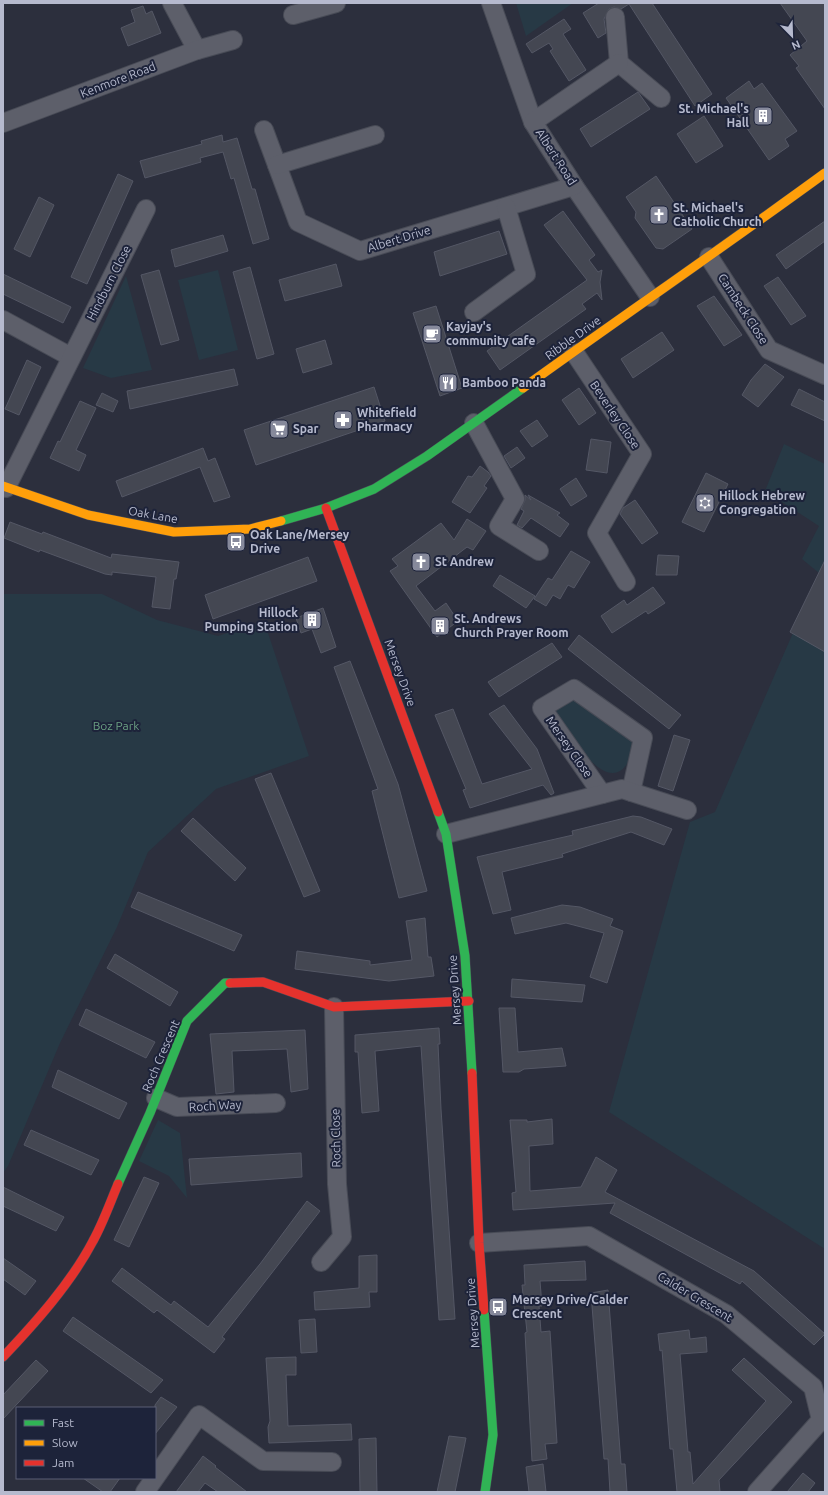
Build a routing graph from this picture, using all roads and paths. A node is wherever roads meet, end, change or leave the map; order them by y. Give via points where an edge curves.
1 (172, 3) edge
2 (336, 3) edge
3 (491, 3) edge
4 (293, 15) dead end
5 (615, 17) dead end
6 (233, 40) dead end
7 (197, 50) junction
8 (619, 63) junction
9 (661, 98) dead end
10 (533, 122) junction
11 (3, 123) edge
12 (264, 130) dead end
13 (375, 135) dead end
14 (277, 165) junction
15 (825, 173) edge
16 (574, 186) junction
17 (506, 207) junction
18 (146, 209) dead end
19 (709, 257) junction
20 (650, 297) junction
21 (474, 312) dead end
22 (3, 320) edge
23 (574, 352) junction
24 (71, 357) junction
25 (825, 375) edge
26 (474, 423) junction
27 (4, 487) edge
28 (326, 508) junction
29 (539, 551) dead end
30 (626, 582) dead end
31 (631, 792) junction
32 (602, 794) junction
33 (687, 810) dead end
34 (446, 834) junction
35 (469, 1001) junction
36 (334, 1007) junction
37 (156, 1098) junction
38 (276, 1103) dead end
39 (479, 1243) junction
40 (321, 1262) dead end
41 (3, 1357) edge
42 (332, 1462) dead end
43 (156, 1477) edge
44 (154, 1479) edge
45 (145, 1492) edge
46 (485, 1492) edge
47 (757, 1492) edge

1 - 7 street
2 - 4 street
3 - 10 street, Albert Road
5 - 8 street
6 - 7 street, Kenmore Road
7 - 11 street, Kenmore Road
8 - 9 street
8 - 10 street
10 - 16 street, Albert Road
12 - 14 street, Albert Drive
13 - 14 street
14 - 17 street, Albert Drive via 298,222 360,251
15 - 19 street, Ribble Drive
16 - 17 street, Albert Drive
16 - 20 street, Albert Road
17 - 21 street via 526,274
18 - 24 street, Hindburn Close
19 - 20 street, Ribble Drive
19 - 25 street, Cambeck Close via 769,350
20 - 23 street, Ribble Drive
22 - 24 street
23 - 26 street, Ribble Drive
23 - 30 street, Beverley Close via 642,454 597,533
24 - 27 street, Hindburn Close
26 - 28 street, Ribble Drive via 374,489
26 - 29 street via 515,498 499,526
27 - 28 street, Oak Lane via 88,514 174,532 250,529
28 - 34 street, Mersey Drive
31 - 32 street via 622,789
31 - 32 street, Mersey Close via 643,738 574,688 542,708
31 - 33 street
32 - 34 street
34 - 35 street, Mersey Drive via 465,956
35 - 36 street, Roch Crescent
35 - 39 street, Mersey Drive
36 - 37 street, Roch Crescent via 263,982 225,983 187,1021
36 - 40 street, Roch Close via 337,1184 342,1237
37 - 38 street, Roch Way via 177,1107
37 - 41 street, Roch Crescent via 93,1242 66,1282 26,1333
39 - 46 street, Mersey Drive via 493,1435
39 - 47 street, Calder Crescent via 589,1236 726,1314 813,1387 821,1420
42 - 43 street via 262,1461 200,1415
44 - 45 street

